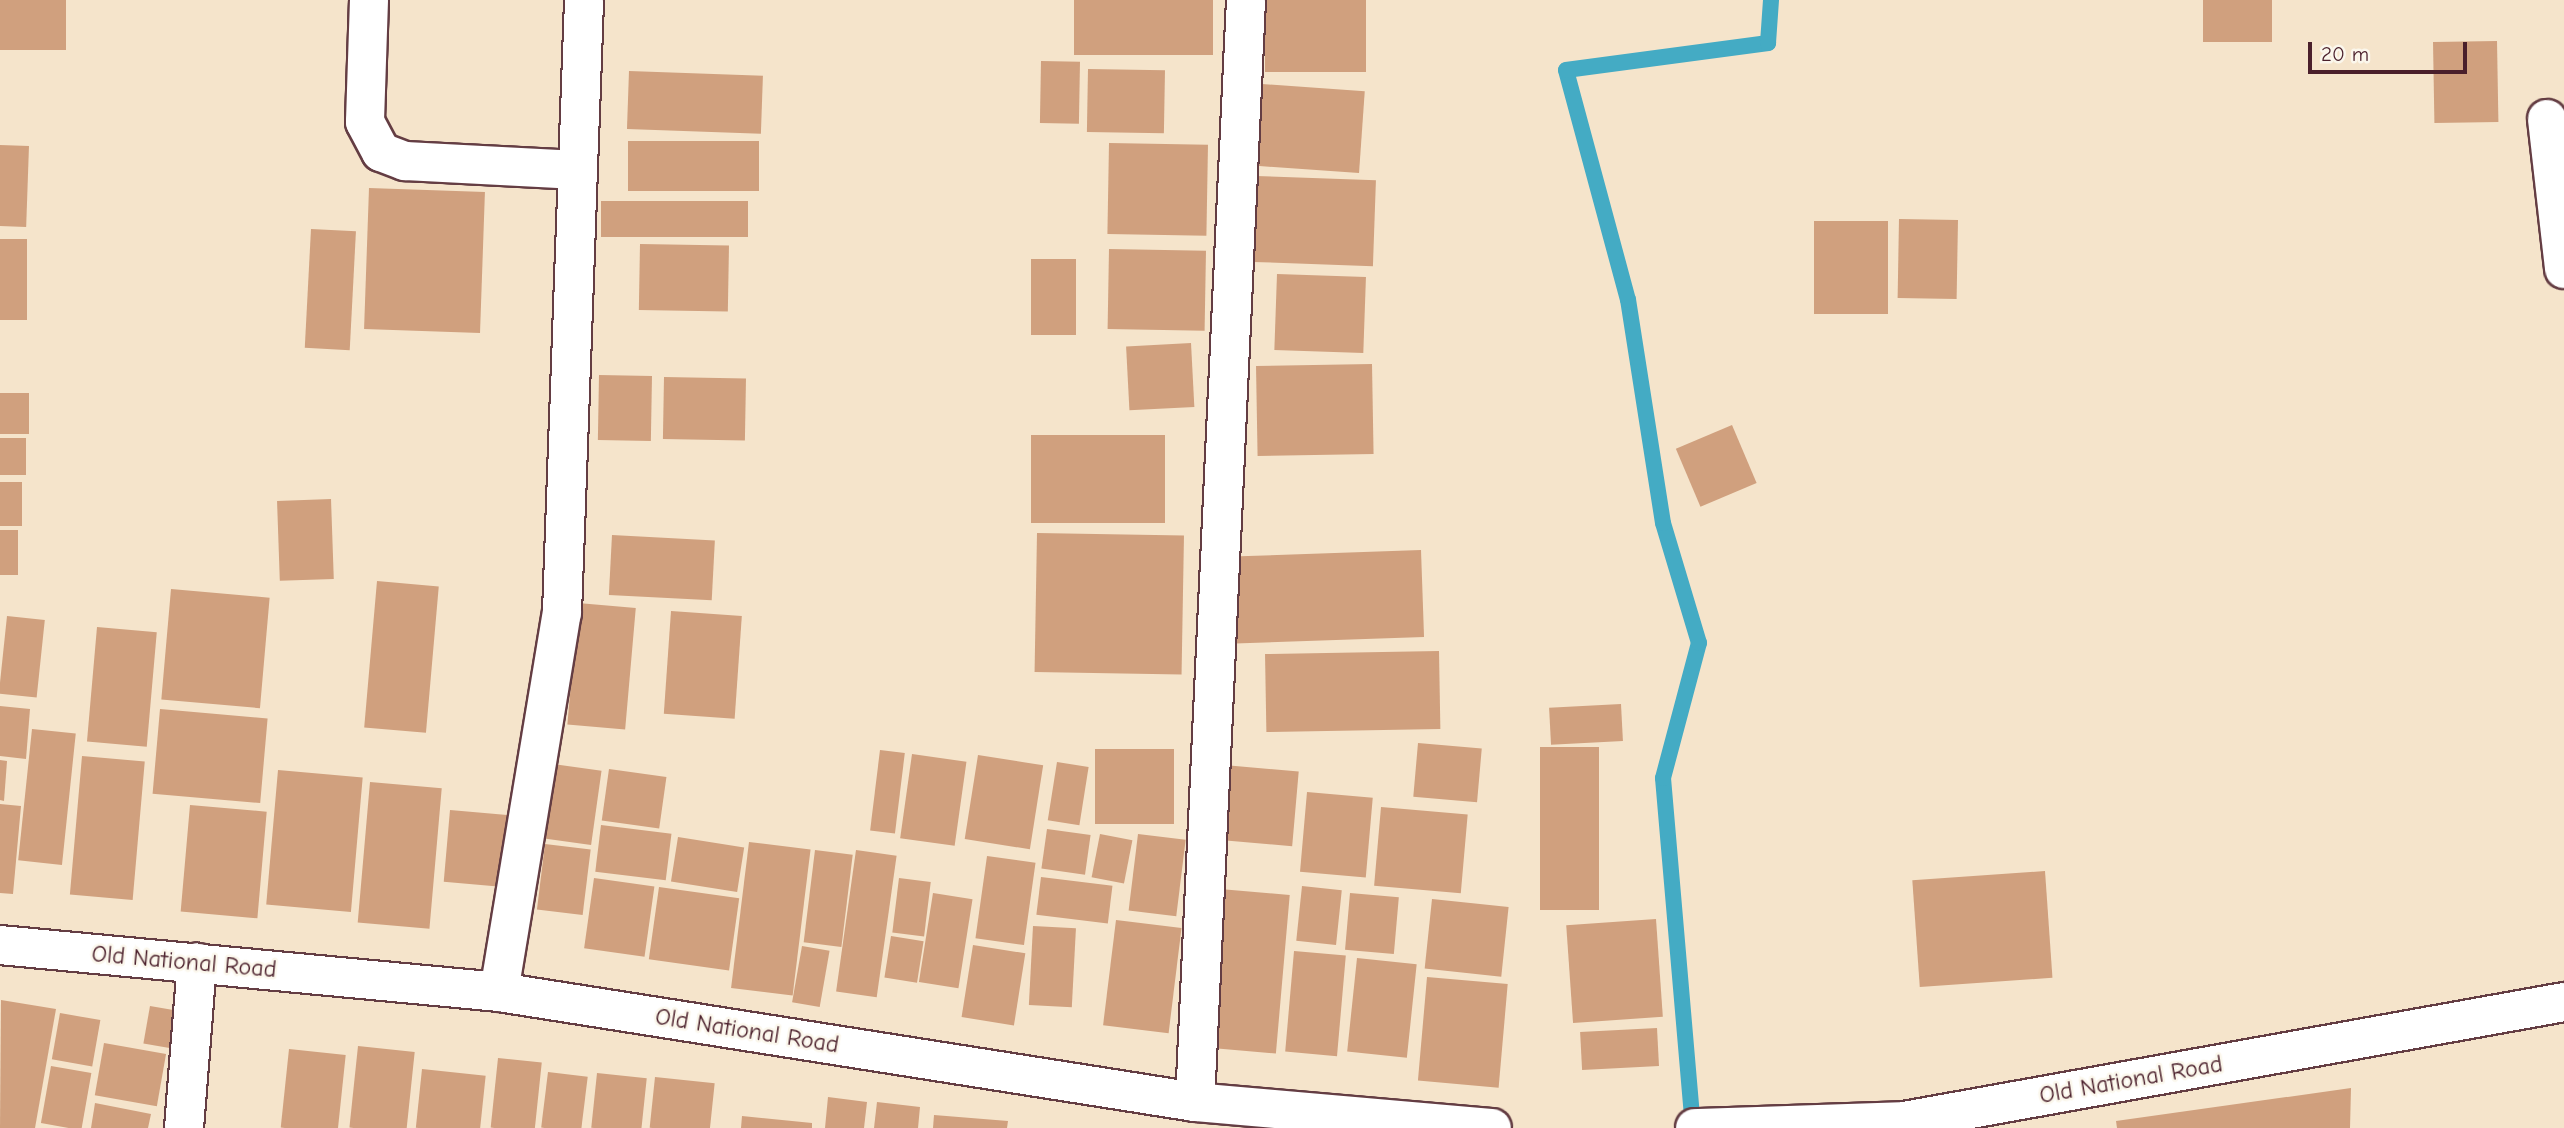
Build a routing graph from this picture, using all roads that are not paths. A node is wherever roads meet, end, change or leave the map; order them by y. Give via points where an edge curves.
1 (369, 0) edge
2 (584, 0) edge
3 (1246, 0) edge
4 (2547, 119) dead end
5 (578, 170) junction
6 (2564, 269) edge
7 (0, 945) edge
8 (197, 963) junction
9 (499, 992) junction
10 (2564, 1002) edge
11 (1195, 1102) junction
12 (1904, 1124) edge
13 (1739, 1127) edge
14 (184, 1128) edge
15 (1492, 1128) edge
16 (1695, 1128) edge

1 - 5 street via 365,122 381,152 405,160
2 - 5 street
3 - 11 street
4 - 6 street
5 - 9 street via 562,613
7 - 8 street, Old National Road
8 - 9 street, Old National Road
8 - 14 street
9 - 11 street, Old National Road
10 - 12 street, Old National Road
11 - 15 street, Old National Road
12 - 13 street, Old National Road
13 - 16 street, Old National Road

